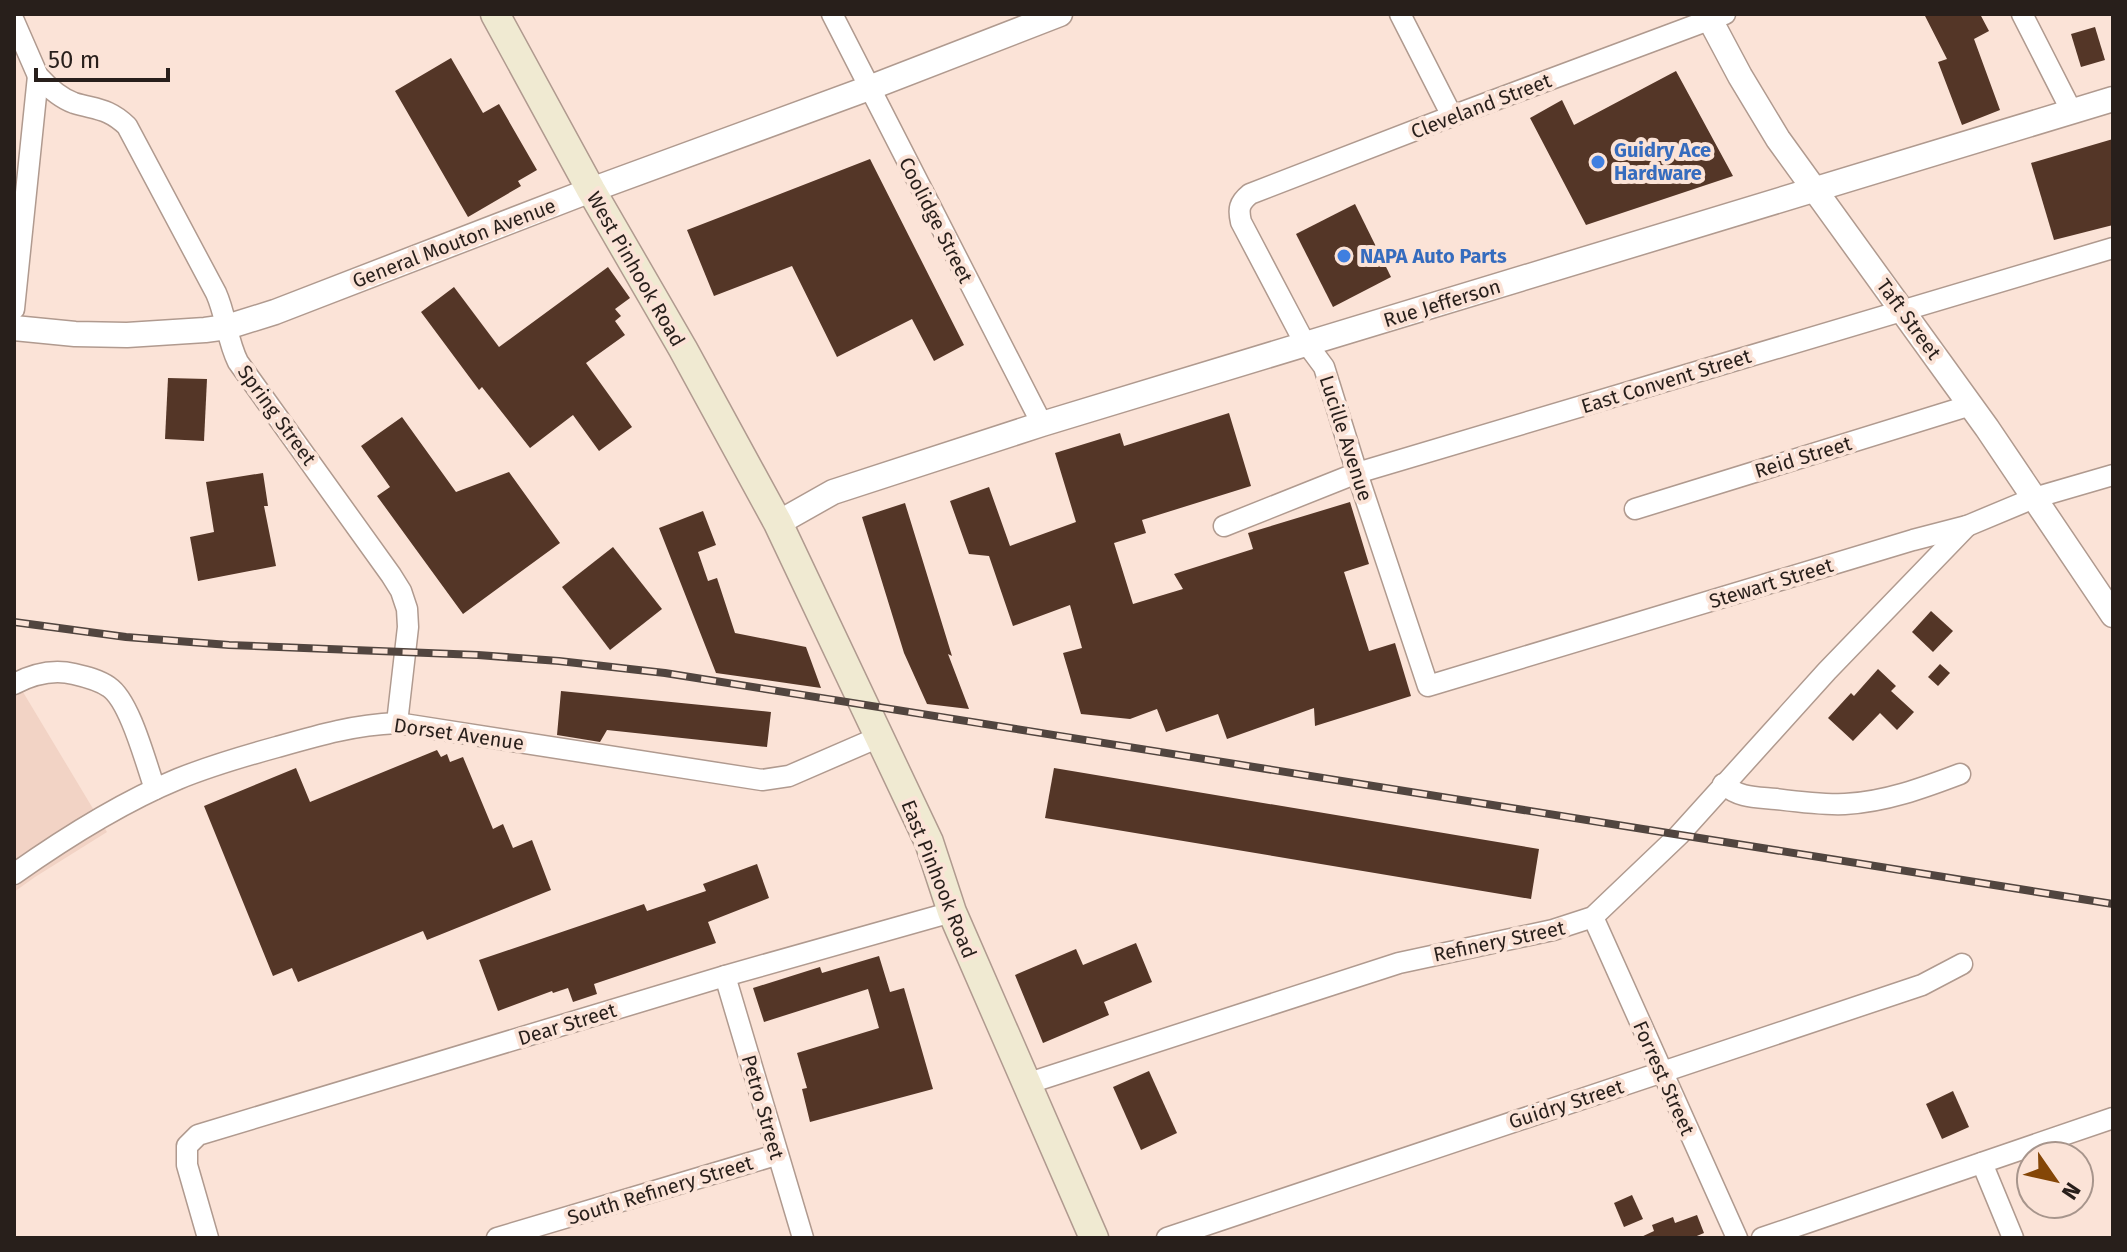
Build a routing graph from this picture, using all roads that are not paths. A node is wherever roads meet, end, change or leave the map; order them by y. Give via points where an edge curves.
1 (495, 14) edge
2 (832, 14) edge
3 (1060, 14) edge
4 (1400, 14) edge
5 (2022, 14) edge
6 (1714, 16) edge
7 (14, 21) edge
8 (38, 76) junction
9 (869, 88) junction
10 (2113, 99) edge
11 (2072, 112) junction
12 (1452, 116) junction
13 (591, 190) junction
14 (1817, 191) junction
15 (1240, 203) joint
16 (2113, 248) edge
17 (14, 309) edge
18 (1903, 311) junction
19 (227, 327) junction
20 (14, 328) edge
21 (1306, 343) junction
22 (1971, 405) junction
23 (1042, 424) junction
24 (1357, 473) junction
25 (2113, 475) edge
26 (2034, 498) junction
27 (1635, 509) dead end
28 (778, 523) junction
29 (1224, 526) dead end
30 (1967, 526) junction
31 (2113, 615) edge
32 (14, 684) edge
33 (1428, 686) joint
34 (397, 723) junction
35 (879, 737) junction
36 (1960, 774) dead end
37 (1723, 784) junction
38 (155, 789) junction
39 (14, 874) edge
40 (952, 912) junction
41 (1593, 917) junction
42 (1962, 964) dead end
43 (725, 976) junction
44 (1662, 1073) junction
45 (1026, 1084) junction
46 (2113, 1118) edge
47 (776, 1155) junction
48 (1982, 1163) junction
49 (208, 1238) edge
50 (497, 1238) edge
51 (803, 1238) edge
52 (1094, 1238) edge
53 (1167, 1238) edge
54 (1737, 1238) edge
55 (1762, 1238) edge
56 (2013, 1238) edge

1 - 13 main road, West Pinhook Road
2 - 9 street, Coolidge Street
3 - 9 street, General Mouton Avenue
4 - 12 street
5 - 11 street
6 - 12 street, Cleveland Street
6 - 14 street, Taft Street via 1759,110
7 - 8 street, Spring Street
8 - 17 street
8 - 19 street, Spring Street via 57,94 103,109 127,126 216,293
9 - 13 street, General Mouton Avenue
9 - 23 street, Coolidge Street
10 - 11 street, Rue Jefferson
11 - 14 street, Rue Jefferson
12 - 15 street, Cleveland Street via 1250,194
13 - 19 street, General Mouton Avenue
13 - 28 main road, West Pinhook Road
14 - 18 street, Taft Street
14 - 21 street, Rue Jefferson
15 - 21 street, Lucille Avenue via 1241,222
16 - 18 street, East Convent Street
18 - 22 street, Taft Street
18 - 24 street, East Convent Street
19 - 20 street, General Mouton Avenue via 127,335
19 - 34 street, Spring Street via 238,362 401,591 408,627
21 - 23 street, Rue Jefferson
21 - 24 street, Lucille Avenue via 1324,367
22 - 26 street, Taft Street
22 - 27 street, Reid Street
23 - 28 street, Rue Jefferson via 833,492
24 - 29 street, East Convent Street
24 - 33 street, Lucille Avenue
25 - 26 street, Stewart Street
26 - 30 street, Stewart Street
26 - 31 street, Taft Street
28 - 35 main road, East Pinhook Road
30 - 33 street, Stewart Street
30 - 37 street, Refinery Street
32 - 38 street via 28,676 66,672 110,687 124,704
34 - 35 street, Dorset Avenue via 762,780 789,776
34 - 38 street, Dorset Avenue via 333,731 229,760
35 - 40 main road, East Pinhook Road via 929,842
36 - 37 street via 1890,797 1846,804 1747,797
37 - 41 street, Refinery Street via 1679,835
38 - 39 street, Dorset Avenue
40 - 43 street, Dear Street
40 - 45 main road, East Pinhook Road
41 - 44 street, Forrest Street
41 - 45 street, Refinery Street via 1399,963
42 - 44 street, Guidry Street via 1922,985
43 - 47 street, Petro Street
43 - 49 street, Dear Street via 198,1135 187,1146 187,1165
44 - 53 street, Guidry Street
44 - 54 street, Forrest Street
45 - 52 main road, East Pinhook Road
46 - 48 street
47 - 50 street, South Refinery Street
47 - 51 street, Petro Street
48 - 55 street
48 - 56 street

